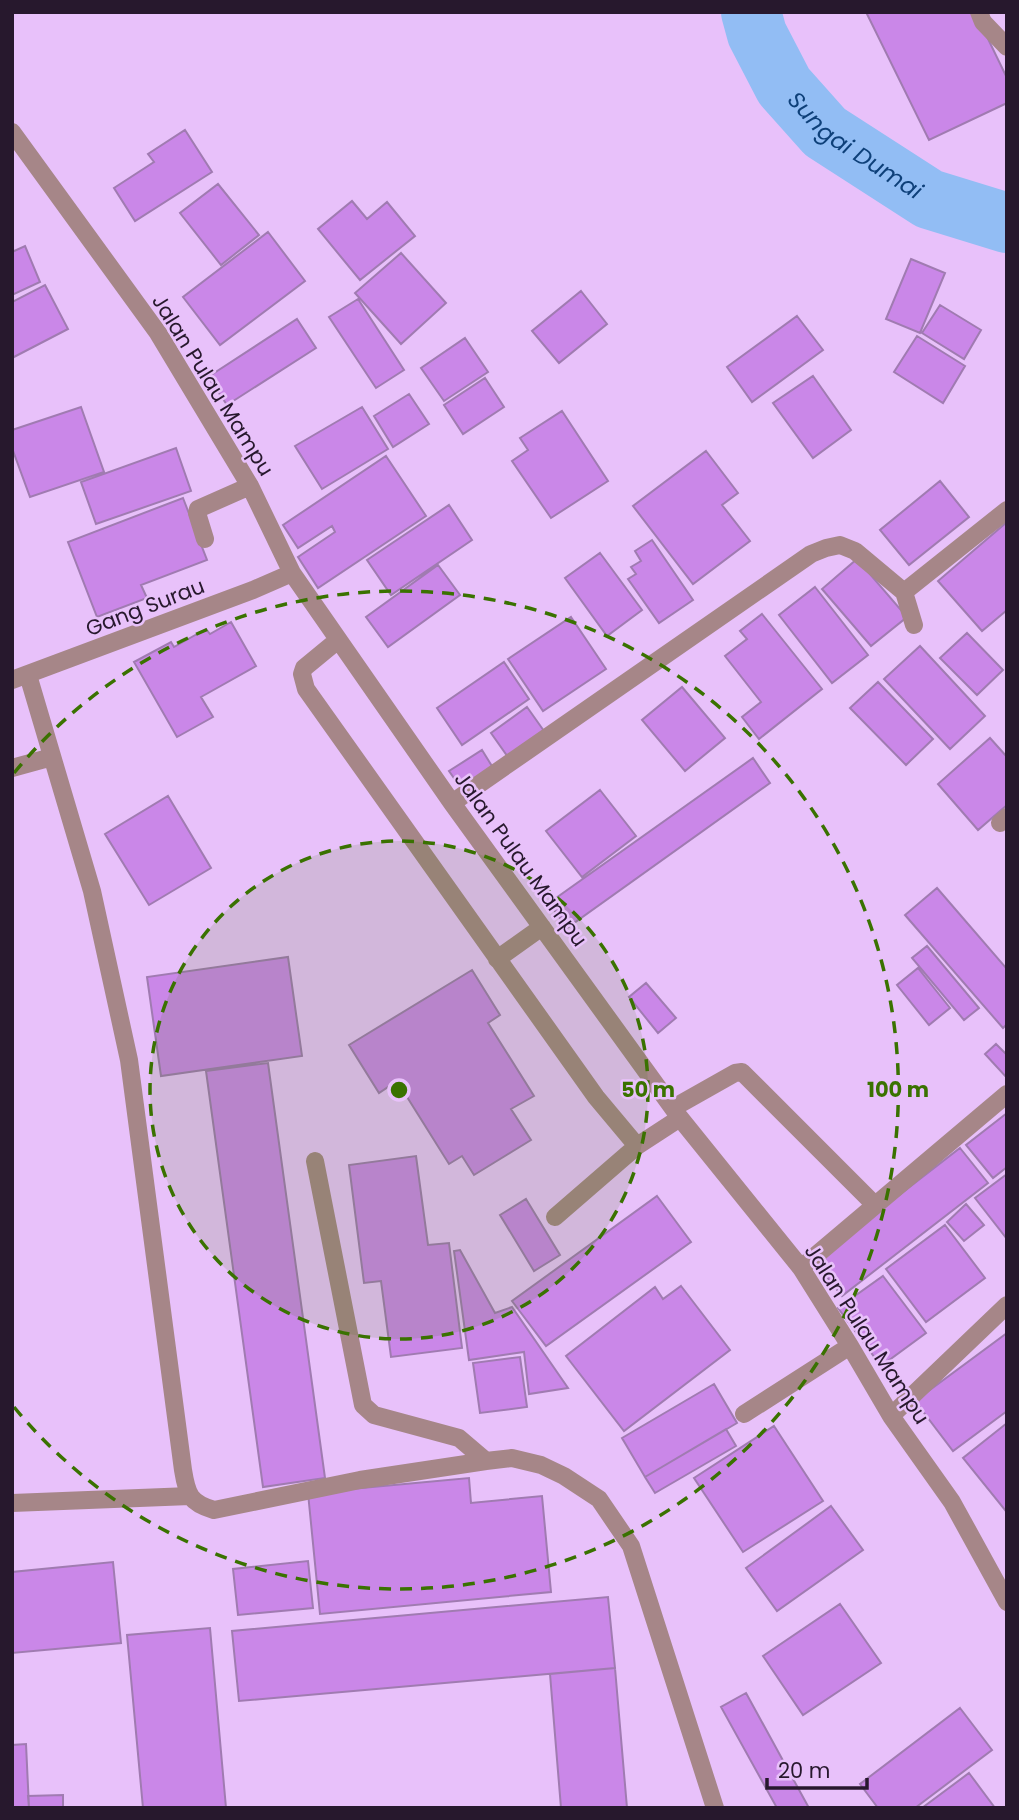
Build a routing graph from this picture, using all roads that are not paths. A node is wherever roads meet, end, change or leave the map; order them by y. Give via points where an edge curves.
1 (979, 12) edge
2 (1007, 47) edge
3 (12, 132) edge
4 (250, 486) junction
5 (1007, 510) edge
6 (205, 539) dead end
7 (292, 573) junction
8 (904, 592) junction
9 (914, 625) dead end
10 (338, 640) junction
11 (20, 677) edge
12 (52, 757) junction
13 (12, 768) edge
14 (452, 803) junction
15 (541, 927) junction
16 (497, 959) junction
17 (1007, 1094) edge
18 (676, 1113) junction
19 (637, 1146) junction
20 (315, 1161) dead end
21 (875, 1205) junction
22 (555, 1217) dead end
23 (801, 1268) junction
24 (1007, 1305) edge
25 (850, 1346) junction
26 (744, 1414) dead end
27 (891, 1416) junction
28 (486, 1461) junction
29 (191, 1496) junction
30 (12, 1503) edge
31 (1007, 1602) edge
32 (715, 1808) edge

1 - 2 street
3 - 4 street, Jalan Pulau Mampu via 158,333
4 - 6 street via 198,509
4 - 7 street, Jalan Pulau Mampu
5 - 8 street
7 - 10 street, Jalan Pulau Mampu
7 - 11 street, Gang Surau
8 - 9 street
8 - 14 street via 855,551 840,545 811,554
10 - 14 street, Jalan Pulau Mampu
10 - 16 street via 304,668 306,689
11 - 12 street
12 - 13 street
12 - 29 street via 92,891 129,1060 183,1470
14 - 15 street, Jalan Pulau Mampu
15 - 16 street
15 - 18 street, Jalan Pulau Mampu
16 - 19 street
17 - 21 street
18 - 19 street
18 - 21 street via 742,1072
18 - 23 street, Jalan Pulau Mampu
19 - 22 street
20 - 28 street via 363,1405 374,1415 460,1438
21 - 23 street
23 - 25 street, Jalan Pulau Mampu
24 - 27 street
25 - 26 street
25 - 27 street, Jalan Pulau Mampu
27 - 31 street, Jalan Pulau Mampu via 953,1502
28 - 29 street via 360,1480 214,1510 198,1505
28 - 32 street via 512,1458 564,1476 599,1499 631,1546
29 - 30 street

